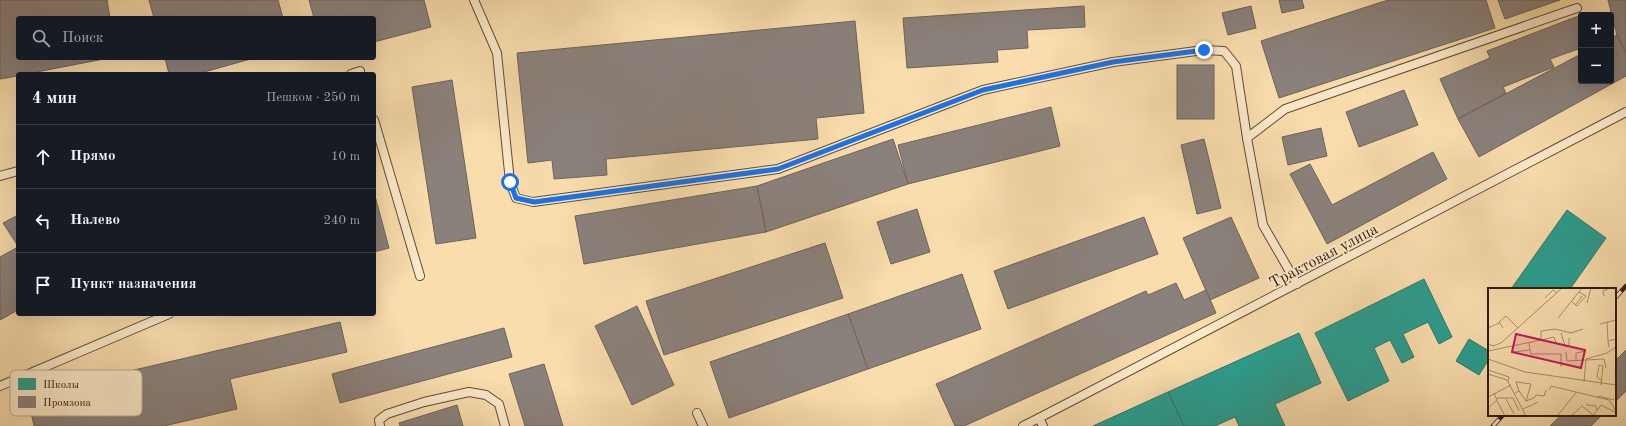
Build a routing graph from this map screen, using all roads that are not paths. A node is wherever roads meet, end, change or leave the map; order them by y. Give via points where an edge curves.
1 (474, 0) edge
2 (1578, 8) dead end
3 (1626, 112) edge
4 (376, 127) edge
5 (1247, 138) junction
6 (16, 172) edge
7 (0, 176) edge
8 (420, 276) dead end
9 (1298, 284) junction
10 (164, 316) edge
11 (38, 370) edge
12 (10, 382) edge
13 (0, 386) edge
14 (697, 413) dead end
15 (1041, 422) edge
16 (380, 426) edge
17 (505, 426) edge
18 (703, 426) edge
19 (1023, 426) edge

1 - 5 lane via 497,53 510,182 516,198 534,202 778,169 983,90 1113,62 1204,50 1224,51 1236,66
2 - 5 lane via 1285,109
3 - 9 lane, Трактовая улица
4 - 8 lane
5 - 9 lane via 1263,224
6 - 7 lane
9 - 15 lane, Трактовая улица
10 - 11 lane
12 - 13 lane
14 - 18 lane
15 - 19 lane, Трактовая улица
16 - 17 lane via 379,420 387,414 424,402 469,392 486,395 499,404

